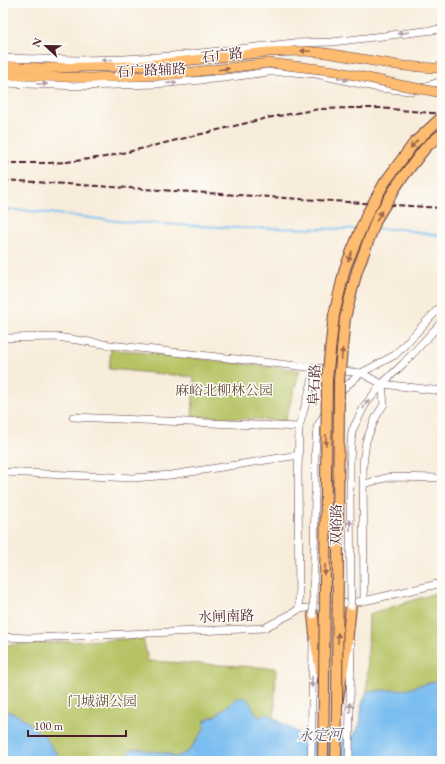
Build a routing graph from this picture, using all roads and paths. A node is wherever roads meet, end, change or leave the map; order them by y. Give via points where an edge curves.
1 (442, 29) edge
2 (3, 58) edge
3 (3, 66) edge
4 (442, 68) edge
5 (3, 75) edge
6 (442, 82) edge
7 (3, 83) edge
8 (442, 93) edge
9 (442, 117) edge
10 (442, 134) edge
11 (442, 305) edge
12 (442, 322) edge
13 (3, 338) edge
14 (316, 368) junction
15 (362, 373) junction
16 (382, 384) junction
17 (442, 391) edge
18 (73, 417) dead end
19 (299, 427) junction
20 (299, 455) junction
21 (3, 472) edge
22 (442, 478) edge
23 (364, 484) junction
24 (442, 583) edge
25 (364, 601) junction
26 (351, 606) junction
27 (299, 609) junction
28 (313, 615) junction
29 (3, 637) edge
30 (324, 686) junction
31 (337, 705) junction
32 (311, 761) edge
33 (323, 761) edge
34 (336, 761) edge
35 (349, 761) edge

1 -> 2 street, 石广路辅路 via 172,56 79,60
4 -> 3 main road, 石广路 via 403,66 304,51 269,52 137,66
5 -> 8 main road, 石广路, bridge via 90,78 167,75 269,63 336,71
7 -> 6 street, 石广路辅路 via 122,85 224,78 268,72 316,74 380,88 411,91
9 -> 30 highway, 阜石路, bridge via 414,143 385,182 367,214 345,268 334,315 327,379
31 -> 10 highway, 阜石路, bridge via 339,381 345,318 357,271 377,218 399,182 426,147
11 - 15 street, 双峪路 via 395,355
12 - 16 street, 双峪路
13 - 14 street via 57,337
14 - 15 street
14 - 19 street
15 - 16 street
15 - 28 street, 双峪路, bridge via 335,396 317,427
16 - 17 street
16 - 23 street via 384,404 366,441
26 -> 16 street, 双峪路, bridge via 352,431 365,404
18 - 19 street
19 - 20 street
20 - 21 street via 171,476 133,478
20 - 27 street
22 - 23 street via 390,477
23 - 25 street
24 - 25 street
25 - 27 street
26 - 31 highway, bridge
35 -> 26 street, 双峪路
27 - 29 street, 水闸南路 via 264,628
28 - 30 highway, bridge
28 -> 32 street, 双峪路
30 - 33 highway
31 - 34 highway

